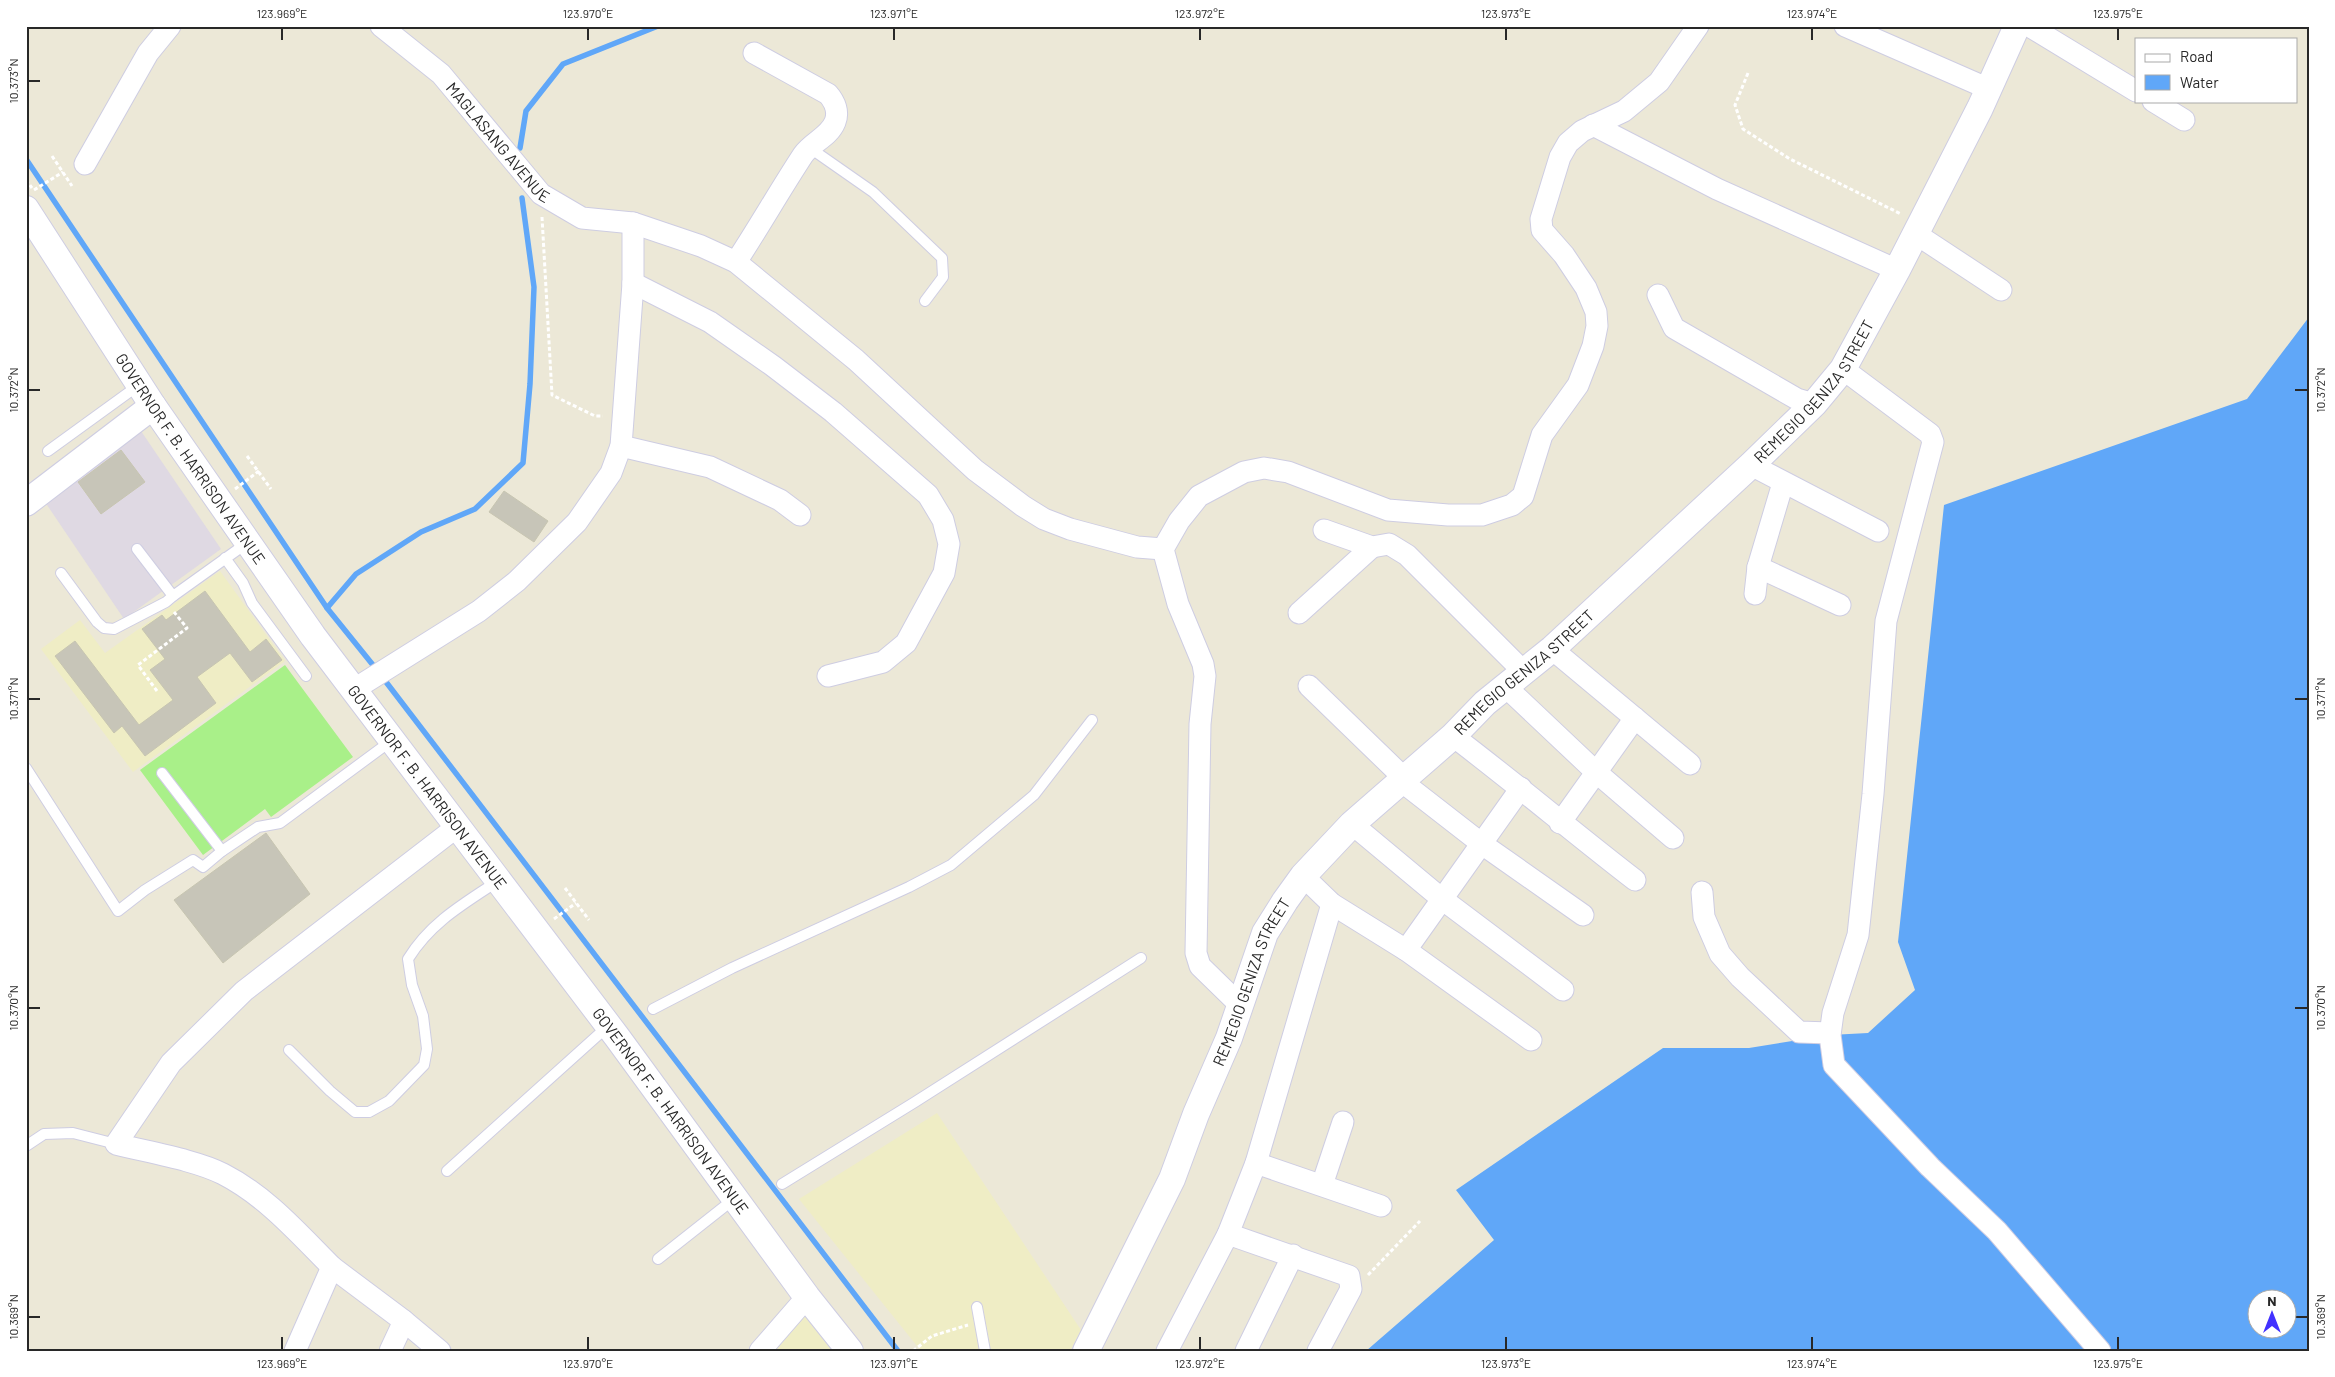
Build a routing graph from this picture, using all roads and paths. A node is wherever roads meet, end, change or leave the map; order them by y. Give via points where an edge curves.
1 (170, 26) edge
2 (381, 26) edge
3 (1698, 26) edge
4 (1845, 26) edge
5 (2017, 26) edge
6 (2029, 26) edge
7 (754, 53) dead end
8 (1748, 73) dead end
9 (1989, 89) junction
10 (2135, 90) edge
11 (2155, 102) edge
12 (2184, 120) dead end
13 (1593, 126) junction
14 (810, 148) junction
15 (52, 156) dead end
16 (86, 164) dead end
17 (61, 173) junction
18 (26, 180) edge
19 (72, 186) dead end
20 (541, 194) junction
21 (32, 196) edge
22 (633, 223) junction
23 (1919, 229) junction
24 (736, 262) junction
25 (1897, 270) junction
26 (633, 283) junction
27 (2001, 290) dead end
28 (1658, 295) dead end
29 (925, 301) dead end
30 (1842, 369) junction
31 (140, 384) junction
32 (1814, 404) junction
33 (153, 406) junction
34 (622, 418) junction
35 (621, 446) junction
36 (48, 450) dead end
37 (247, 456) dead end
38 (1751, 465) junction
39 (257, 472) junction
40 (1783, 483) junction
41 (271, 489) dead end
42 (233, 490) dead end
43 (26, 503) edge
44 (800, 515) dead end
45 (1324, 530) dead end
46 (1878, 531) dead end
47 (247, 543) junction
48 (1372, 547) junction
49 (136, 549) dead end
50 (1163, 549) junction
51 (225, 558) junction
52 (1758, 567) junction
53 (61, 573) dead end
54 (1755, 594) dead end
55 (173, 596) junction
56 (1840, 605) dead end
57 (175, 613) dead end
58 (1299, 613) dead end
59 (1552, 648) junction
60 (306, 676) dead end
61 (828, 676) dead end
62 (372, 677) junction
63 (1515, 679) junction
64 (1309, 686) dead end
65 (157, 691) dead end
66 (1635, 718) junction
67 (1092, 720) dead end
68 (1452, 736) junction
69 (392, 740) junction
70 (1690, 764) dead end
71 (26, 768) edge
72 (1596, 772) junction
73 (162, 773) dead end
74 (1402, 780) junction
75 (1521, 788) junction
76 (1560, 823) junction
77 (1352, 824) junction
78 (458, 826) junction
79 (1673, 838) dead end
80 (1482, 844) junction
81 (222, 851) junction
82 (1303, 876) junction
83 (1636, 880) dead end
84 (498, 881) junction
85 (565, 888) dead end
86 (1702, 892) dead end
87 (1442, 898) junction
88 (575, 904) junction
89 (1332, 904) junction
90 (1582, 915) dead end
91 (589, 920) dead end
92 (551, 921) dead end
93 (1406, 950) junction
94 (1141, 958) dead end
95 (1563, 990) dead end
96 (1241, 1006) junction
97 (653, 1009) dead end
98 (607, 1027) junction
99 (1830, 1033) junction
100 (1531, 1040) dead end
101 (289, 1050) dead end
102 (1343, 1122) dead end
103 (116, 1144) junction
104 (26, 1146) edge
105 (1256, 1163) junction
106 (447, 1171) dead end
107 (782, 1184) dead end
108 (1322, 1185) junction
109 (735, 1198) junction
110 (1381, 1206) dead end
111 (1420, 1221) dead end
112 (1228, 1234) junction
113 (1294, 1255) junction
114 (658, 1259) dead end
115 (332, 1267) junction
116 (1351, 1282) junction
117 (807, 1297) junction
118 (977, 1307) dead end
119 (404, 1321) junction
120 (980, 1322) junction
121 (295, 1351) edge
122 (390, 1351) edge
123 (440, 1351) edge
124 (760, 1351) edge
125 (850, 1351) edge
126 (913, 1351) edge
127 (985, 1351) edge
128 (1086, 1351) edge
129 (1167, 1351) edge
130 (1246, 1351) edge
131 (1318, 1351) edge
132 (2100, 1351) edge

1 - 16 street via 148,53
2 - 20 street, MAGLASANG AVENUE via 441,74
3 - 13 street via 1659,82 1624,111
4 - 9 street
5 - 9 street, REMEGIO GENIZA STREET
6 - 10 street
7 - 14 street via 828,94 834,101 835,122 828,133
8 - 23 path via 1735,105 1743,129 1790,160
9 - 23 street, REMEGIO GENIZA STREET
11 - 12 street
13 - 25 street via 1717,189
13 - 50 street via 1568,143 1560,157 1541,219 1542,230 1586,288 1596,312 1597,326 1578,385 1542,435 1523,496 1512,505 1482,515 1388,510 1288,472 1264,468 1244,472 1199,496
14 - 24 street
14 - 29 lane via 872,192 942,258 943,278
15 - 17 path
17 - 19 path
17 - 21 path
18 - 21 path
20 - 22 street, MAGLASANG AVENUE via 582,218
20 - 34 path via 552,395 595,416
21 - 31 street, GOVERNOR F. B. HARRISON AVENUE
22 - 24 street, MAGLASANG AVENUE via 701,246
22 - 26 street
23 - 25 street, REMEGIO GENIZA STREET
23 - 27 street
24 - 50 street, MAGLASANG AVENUE via 856,360 975,470 1023,506 1070,529 1138,547
25 - 30 street, REMEGIO GENIZA STREET
26 - 34 street
26 - 61 street via 710,322 773,366 833,412 928,495 943,520 949,544 944,572 906,643 883,662
28 - 32 street via 1674,328 1797,399
30 - 32 street, REMEGIO GENIZA STREET
30 - 99 street via 1930,434 1933,442 1886,621 1858,935 1833,1013
31 - 33 street, GOVERNOR F. B. HARRISON AVENUE
31 - 36 lane
32 - 38 street, REMEGIO GENIZA STREET
33 - 43 street
33 - 47 street, GOVERNOR F. B. HARRISON AVENUE
34 - 35 street
35 - 44 street via 710,467 780,500
35 - 62 street via 611,473 577,522 517,581 480,611
37 - 39 path
38 - 40 street
38 - 59 street, REMEGIO GENIZA STREET
39 - 41 path
39 - 42 path
40 - 46 street
40 - 52 street
45 - 48 street
47 - 51 lane
47 - 62 street, GOVERNOR F. B. HARRISON AVENUE
48 - 58 street
48 - 63 street via 1389,544 1407,555
49 - 55 lane
50 - 96 street via 1178,604 1205,676 1200,724 1196,953 1200,966
51 - 55 lane
51 - 60 lane via 243,583 252,604
52 - 54 street
52 - 56 street
53 - 55 lane via 104,628 114,629
57 - 65 path via 187,628 138,665
59 - 63 street, REMEGIO GENIZA STREET
59 - 66 street
62 - 69 street, GOVERNOR F. B. HARRISON AVENUE
63 - 68 street, REMEGIO GENIZA STREET
63 - 72 street
64 - 74 street
66 - 70 street
66 - 72 street
67 - 97 lane via 1034,795 951,865 732,968
68 - 74 street, REMEGIO GENIZA STREET
68 - 75 street
69 - 78 street, GOVERNOR F. B. HARRISON AVENUE
69 - 81 lane via 280,823 258,827
71 - 81 lane via 118,912 145,890 193,860 203,867
72 - 76 street
72 - 79 street
73 - 81 lane
74 - 77 street, REMEGIO GENIZA STREET
74 - 80 street
75 - 76 street
75 - 80 street
76 - 83 street
77 - 82 street, REMEGIO GENIZA STREET
77 - 87 street
78 - 84 street, GOVERNOR F. B. HARRISON AVENUE
78 - 103 street via 244,991 170,1063
80 - 87 street
80 - 90 street
82 - 89 street
82 - 96 street, REMEGIO GENIZA STREET via 1265,933
84 - 98 street, GOVERNOR F. B. HARRISON AVENUE
84 - 101 lane via 441,919 408,959 412,985 423,1016 427,1049 424,1065 389,1101 369,1112 355,1112
85 - 88 path
86 - 99 street via 1704,917 1720,954 1740,977 1799,1032
87 - 93 street
87 - 95 street
88 - 91 path
88 - 92 path
89 - 93 street
89 - 105 street
93 - 100 street
94 - 107 lane
96 - 128 street, REMEGIO GENIZA STREET via 1172,1179
98 - 106 lane
98 - 109 street, GOVERNOR F. B. HARRISON AVENUE
99 - 132 street via 1834,1065 1930,1167 1997,1231
102 - 108 street
103 - 104 lane via 73,1133 54,1133 44,1134
103 - 115 street via 221,1173 281,1215
105 - 108 street
105 - 112 street
108 - 110 street
109 - 114 lane
109 - 117 street, GOVERNOR F. B. HARRISON AVENUE
111 - 116 path via 1368,1275
112 - 113 street
112 - 129 street
113 - 116 street via 1349,1276
113 - 130 street
115 - 119 street
115 - 121 street
116 - 131 street via 1351,1289
117 - 124 street
117 - 125 street, GOVERNOR F. B. HARRISON AVENUE
118 - 120 lane
119 - 122 street
119 - 123 street
120 - 126 path via 932,1336
120 - 127 lane

